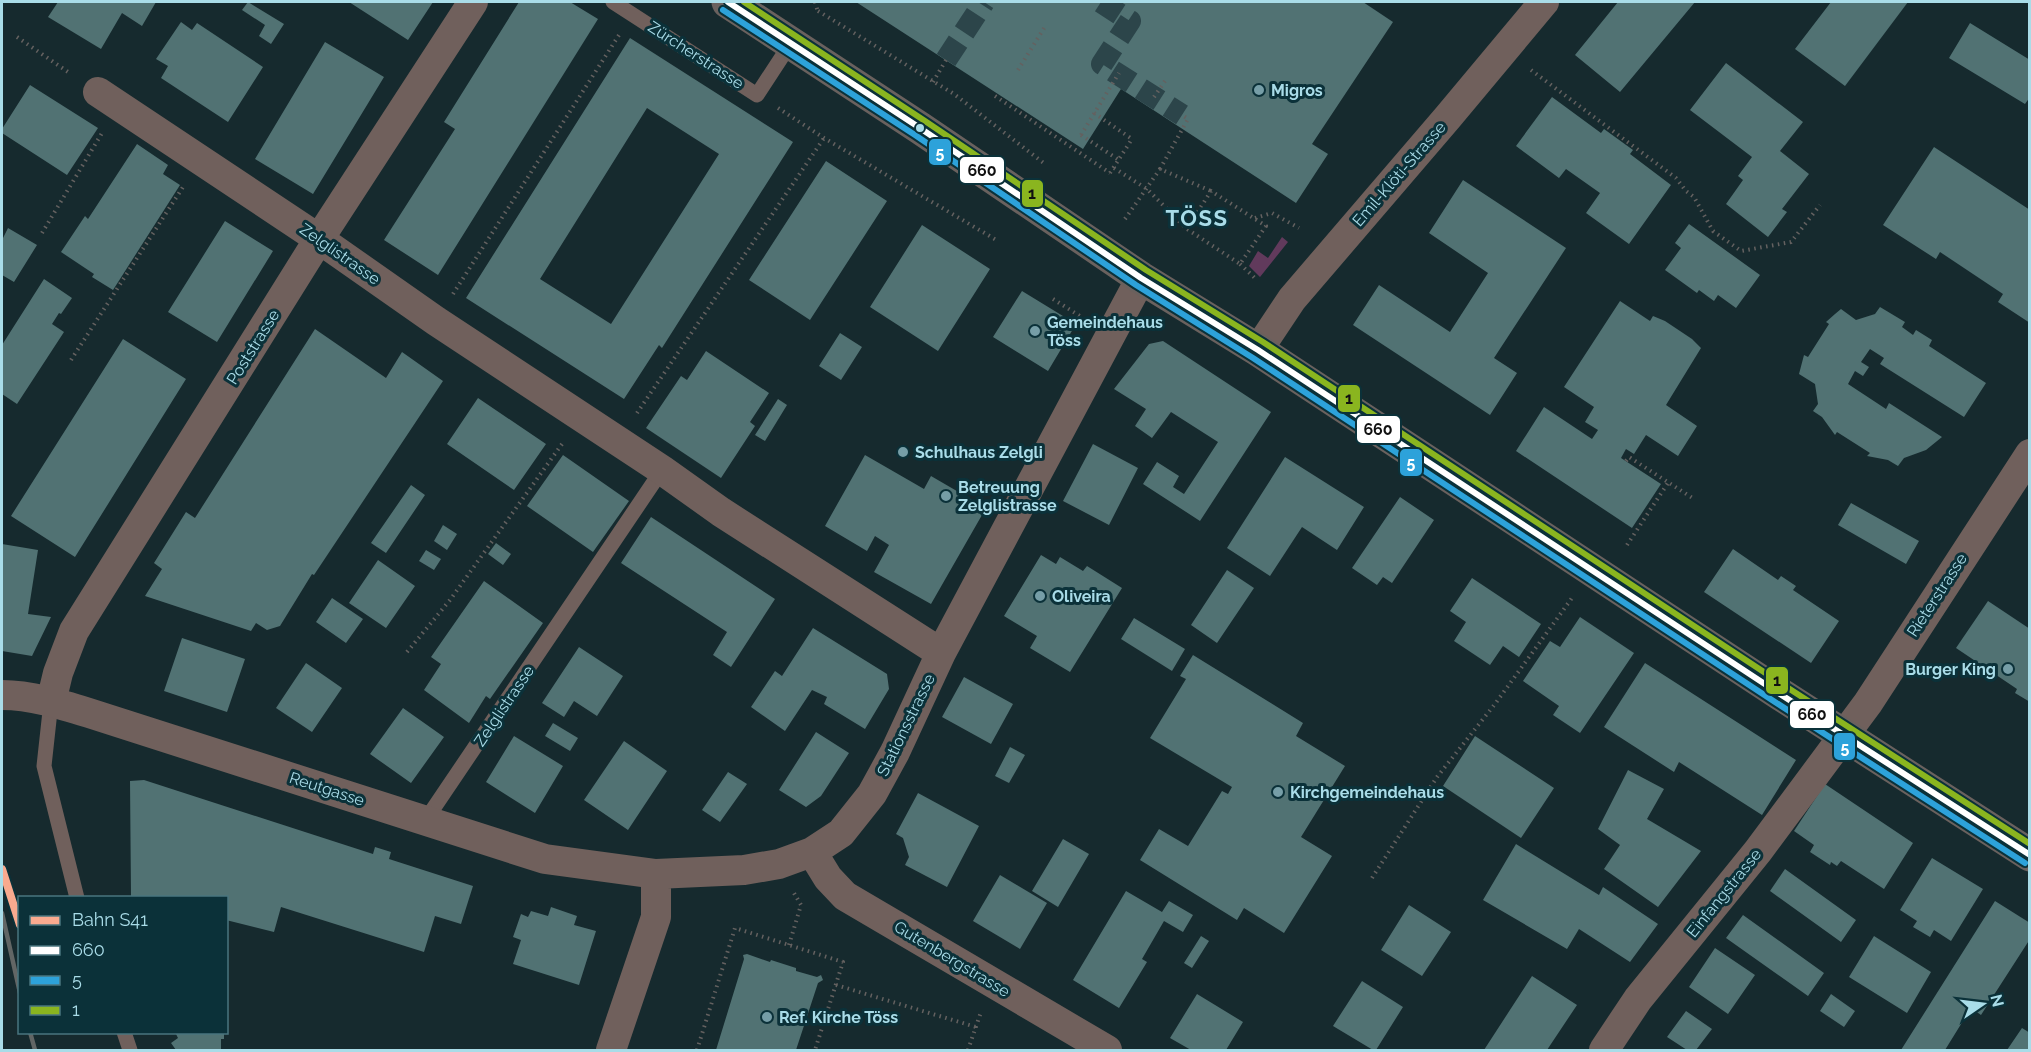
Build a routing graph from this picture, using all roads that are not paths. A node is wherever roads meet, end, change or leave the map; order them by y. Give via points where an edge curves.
1 (473, 2) edge
2 (613, 2) edge
3 (730, 2) edge
4 (1530, 6) edge
5 (792, 43) junction
6 (109, 99) road end
7 (319, 239) junction
8 (1141, 278) junction
9 (1258, 350) junction
10 (2030, 454) edge
11 (662, 470) junction
12 (941, 654) junction
13 (2, 695) edge
14 (51, 702) junction
15 (1844, 735) junction
16 (425, 821) junction
17 (812, 852) junction
18 (2030, 855) edge
19 (656, 874) junction
20 (77, 896) edge
21 (125, 1034) edge
22 (130, 1050) edge
23 (611, 1050) edge
24 (1107, 1050) edge
25 (1604, 1050) edge

1 - 7 street, Poststrasse
2 - 5 lane, Zürcherstrasse via 757,95
3 - 5 main road
4 - 9 street, Emil-Klöti-Strasse via 1448,117 1292,299
5 - 8 main road
6 - 7 street, Zelglistrasse
7 - 11 street, Zelglistrasse
7 - 14 street, Poststrasse via 74,631
8 - 9 main road
8 - 12 street, Stationsstrasse
9 - 15 main road
10 - 15 street, Rieterstrasse
11 - 12 street, Zelglistrasse
11 - 16 lane, Zelglistrasse
12 - 17 street, Stationsstrasse via 872,794 842,833
13 - 14 street, Reutgasse
14 - 16 street, Reutgasse
14 - 20 lane via 44,766
15 - 18 main road
15 - 25 street, Einfangstrasse via 1758,851 1638,999
16 - 19 street, Reutgasse via 545,859
17 - 19 street, Stationsstrasse via 779,864 744,870
17 - 24 street, Gutenbergstrasse via 845,896
19 - 23 street via 656,917
21 - 22 lane

